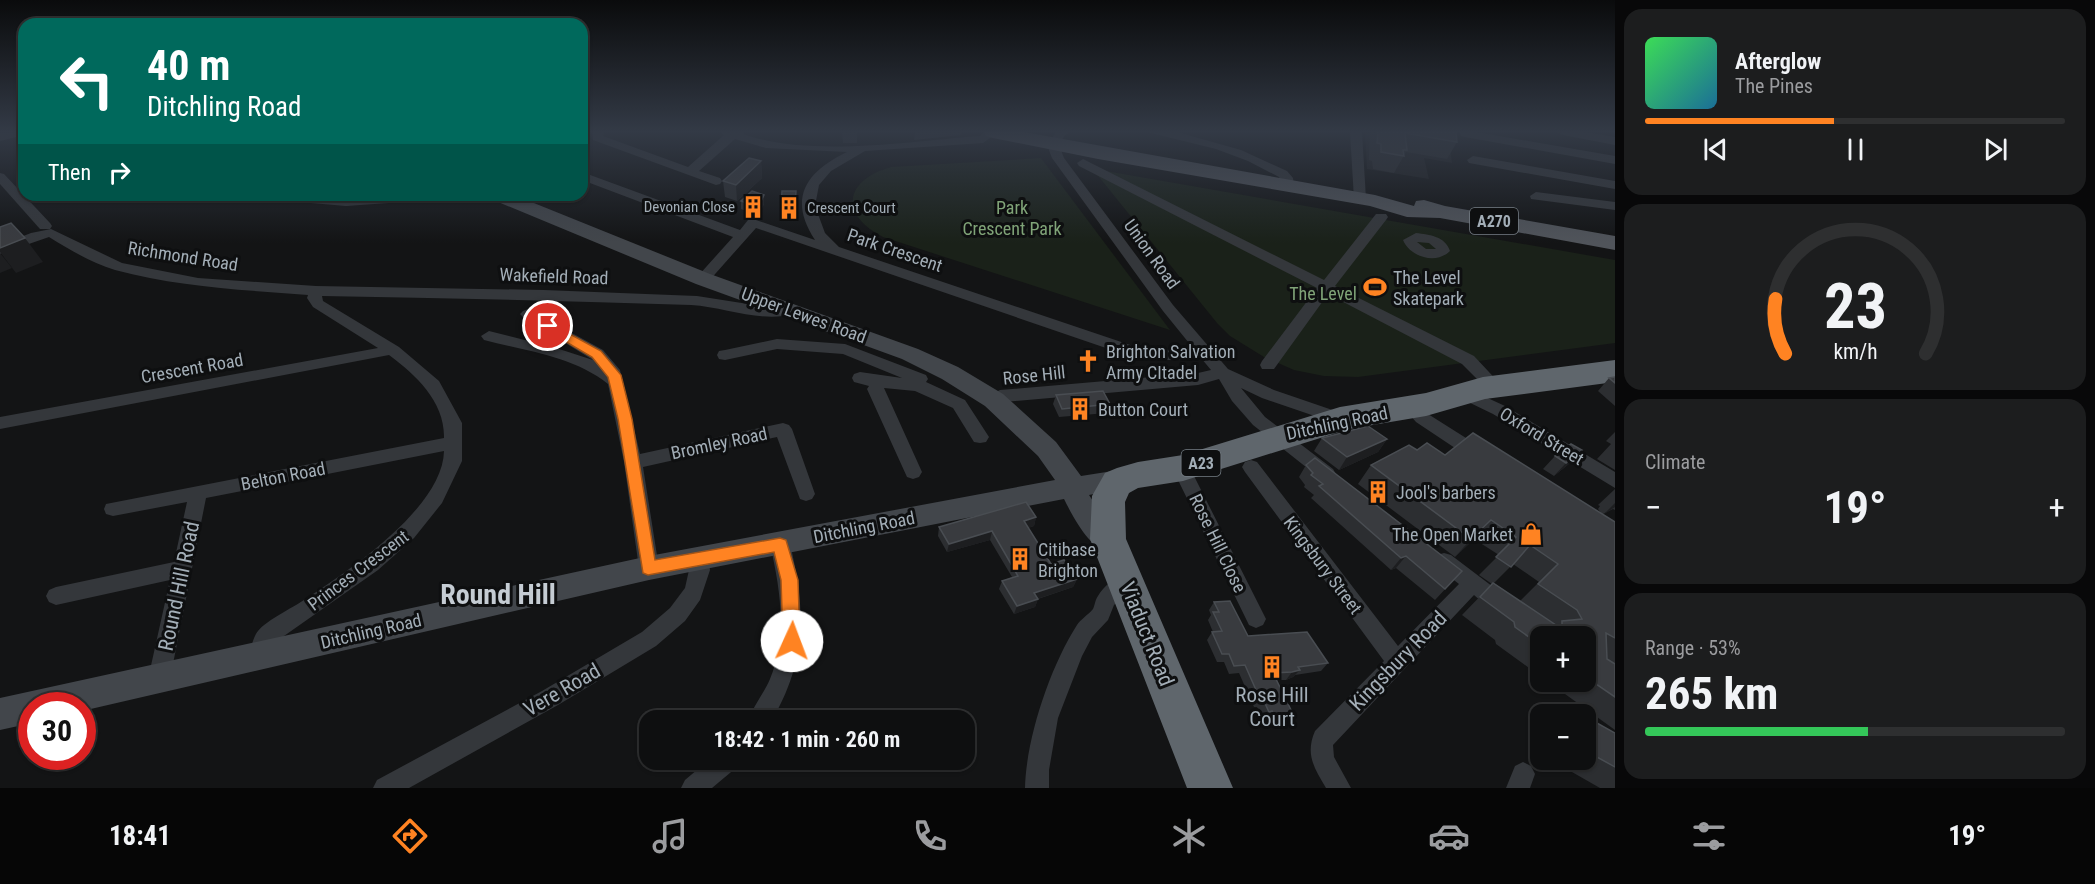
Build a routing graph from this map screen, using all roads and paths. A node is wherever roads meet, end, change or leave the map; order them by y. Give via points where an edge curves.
1 (685, 169) edge
2 (693, 169) edge
3 (826, 169) edge
4 (1066, 169) edge
5 (1094, 169) edge
6 (1204, 169) edge
7 (1272, 169) edge
8 (1364, 169) edge
9 (1541, 169) edge
10 (691, 171) junction
11 (0, 177) edge
12 (588, 178) edge
13 (716, 181) dead end
14 (1615, 185) edge
15 (1288, 186) junction
16 (18, 193) edge
17 (1536, 196) dead end
18 (26, 201) edge
19 (311, 201) edge
20 (375, 201) edge
21 (513, 201) edge
22 (1372, 206) junction
23 (1615, 206) edge
24 (48, 229) junction
25 (741, 235) junction
26 (1615, 243) edge
27 (0, 250) edge
28 (834, 250) junction
29 (704, 279) junction
30 (1326, 287) junction
31 (316, 291) junction
32 (789, 311) junction
33 (528, 315) dead end
34 (489, 336) dead end
35 (389, 348) junction
36 (1203, 352) junction
37 (725, 356) dead end
38 (1268, 365) dead end
39 (1615, 371) edge
40 (1225, 376) junction
41 (924, 377) junction
42 (860, 378) dead end
43 (616, 381) junction
44 (879, 382) junction
45 (1482, 391) junction
46 (994, 400) junction
47 (1411, 407) junction
48 (1341, 419) junction
49 (0, 423) edge
50 (1280, 435) junction
51 (980, 437) dead end
52 (454, 443) junction
53 (633, 462) junction
54 (1251, 467) dead end
55 (1497, 467) edge
56 (1179, 469) junction
57 (913, 472) dead end
58 (1119, 480) junction
59 (1615, 481) edge
60 (1338, 483) edge
61 (1074, 487) junction
62 (799, 489) dead end
63 (198, 493) junction
64 (113, 509) dead end
65 (1108, 539) junction
66 (780, 544) junction
67 (1434, 554) edge
68 (700, 558) junction
69 (648, 568) junction
70 (181, 569) junction
71 (1472, 584) junction
72 (56, 596) dead end
73 (1122, 603) junction
74 (1519, 616) edge
75 (1256, 619) dead end
76 (259, 656) junction
77 (1400, 660) junction
78 (159, 679) junction
79 (96, 693) edge
80 (18, 710) edge
81 (765, 710) edge
82 (0, 714) edge
83 (715, 770) edge
84 (412, 781) edge
85 (385, 788) edge
86 (693, 788) edge
87 (1036, 788) edge
88 (1210, 788) edge
89 (1339, 788) edge

1 - 10 street
2 - 10 street
3 - 28 street, Park Crescent via 813,183 808,208 820,238
4 - 36 street, Union Road
5 - 30 street, Oxford Street
6 - 15 main road, A270
7 - 15 street via 1287,178
8 - 22 street
9 - 14 street
10 - 13 street
11 - 16 street, Richmond Road
12 - 25 street
15 - 22 main road, A270
17 - 23 street
18 - 24 street, Richmond Road
19 - 20 street
21 - 29 street, Upper Lewes Road
22 - 26 main road, A270 via 1425,214 1440,212
22 - 30 street
24 - 27 street
24 - 31 street, Richmond Road via 100,259 145,273 198,282
25 - 28 street via 753,223
25 - 29 street
28 - 36 street, Park Crescent via 1147,356
29 - 32 street, Upper Lewes Road
30 - 38 street
30 - 45 street, Oxford Street via 1468,360
31 - 32 street, Wakefield Road via 638,298 697,301 773,313
31 - 35 street, Princes Crescent via 314,298 318,304
32 - 41 street, Upper Lewes Road via 853,332
33 - 43 street via 597,354
34 - 43 street via 575,360
35 - 49 street, Crescent Road via 381,353
35 - 52 street, Princes Crescent via 417,367 440,394 450,413
36 - 40 street, Union Road
37 - 41 street via 777,344 845,349
39 - 45 highway, Ditchling Road / A23
40 - 46 street, Rose Hill via 1000,396
40 - 48 street
40 - 50 street, Union Road via 1259,421
41 - 44 street
41 - 46 street, Upper Lewes Road
41 - 51 street via 959,404
42 - 44 street
43 - 53 street
44 - 57 street via 875,389
45 - 47 highway, Ditchling Road / A23
45 - 59 street, Oxford Street via 1500,410
46 - 61 street, Upper Lewes Road via 1047,449
47 - 48 highway, Ditchling Road / A23
47 - 55 street
48 - 50 highway, Ditchling Road / A23
50 - 56 highway, Ditchling Road / A23 via 1236,453
50 - 60 street, Union Road
52 - 63 street, Belton Road
52 - 76 street, Princes Crescent via 444,483 420,521 387,552 266,637
53 - 62 street, Bromley Road via 783,429
53 - 69 street
54 - 77 street, Kingsbury Street via 1387,650
56 - 58 highway, Ditchling Road / A23
56 - 75 street, Rose Hill Close
58 - 61 street, Ditchling Road
58 - 65 highway via 1108,492
61 - 65 street, Viaduct Road via 1083,509
61 - 66 street, Ditchling Road
63 - 64 street, Belton Road
63 - 70 street, Round Hill Road
65 - 73 highway, Viaduct Road
66 - 68 street, Ditchling Road
66 - 81 street via 790,580 792,641 778,688
67 - 71 street
68 - 69 street, Ditchling Road
68 - 84 street, Vere Road via 702,570 689,599 649,639
69 - 76 street, Ditchling Road
70 - 72 street
70 - 78 street, Round Hill Road
71 - 74 street
71 - 77 street, Kingsbury Road
73 - 87 street via 1085,630 1073,653 1047,718
73 - 88 highway, Viaduct Road
76 - 78 street, Ditchling Road
77 - 89 street, Kingsbury Road via 1320,744
78 - 79 street, Ditchling Road
80 - 82 street
83 - 86 street
84 - 85 street, Vere Road

